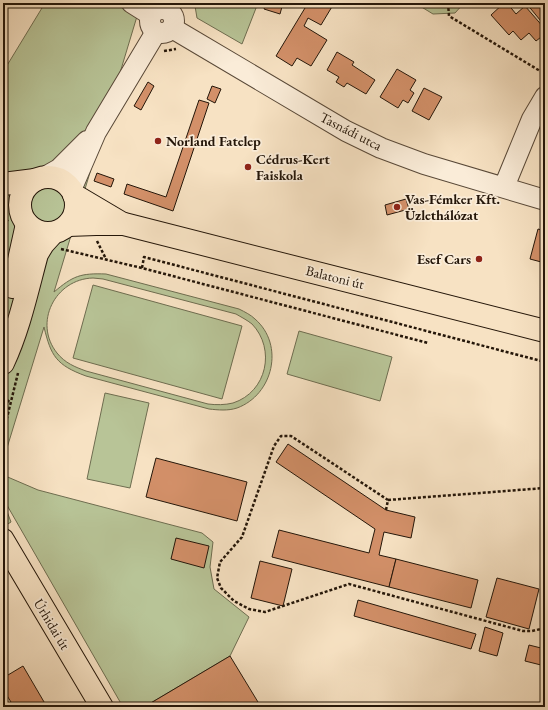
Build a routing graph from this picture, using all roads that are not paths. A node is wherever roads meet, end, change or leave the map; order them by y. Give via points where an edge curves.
1 (132, 3) edge
2 (168, 21) edge
3 (545, 97) edge
4 (96, 132) junction
5 (39, 179) junction
6 (3, 184) edge
7 (504, 188) junction
8 (73, 192) junction
9 (545, 200) edge
10 (3, 205) edge
11 (25, 221) junction
12 (124, 224) junction
13 (58, 235) junction
14 (3, 324) edge
15 (545, 331) edge
16 (3, 363) edge
17 (3, 540) edge
18 (102, 707) edge

1 - 2 street, Tasnádi utca
2 - 4 street
2 - 7 street, Tasnádi utca via 346,131 424,164
3 - 7 street via 532,119
4 - 5 street via 59,169
4 - 8 street
5 - 6 main road
5 - 8 main road via 51,177 59,180
5 - 11 main road via 28,185 20,200 20,209
7 - 9 street, Tasnádi utca
8 - 12 main road, Balatoni út
8 - 13 main road via 76,211 73,219
10 - 11 main road
11 - 13 main road via 36,231
11 - 14 main road via 22,249
12 - 13 main road, Balatoni út via 96,224
12 - 15 main road, Balatoni út
13 - 16 main road via 43,244 37,254 19,321
17 - 18 main road, Úrhidai út

